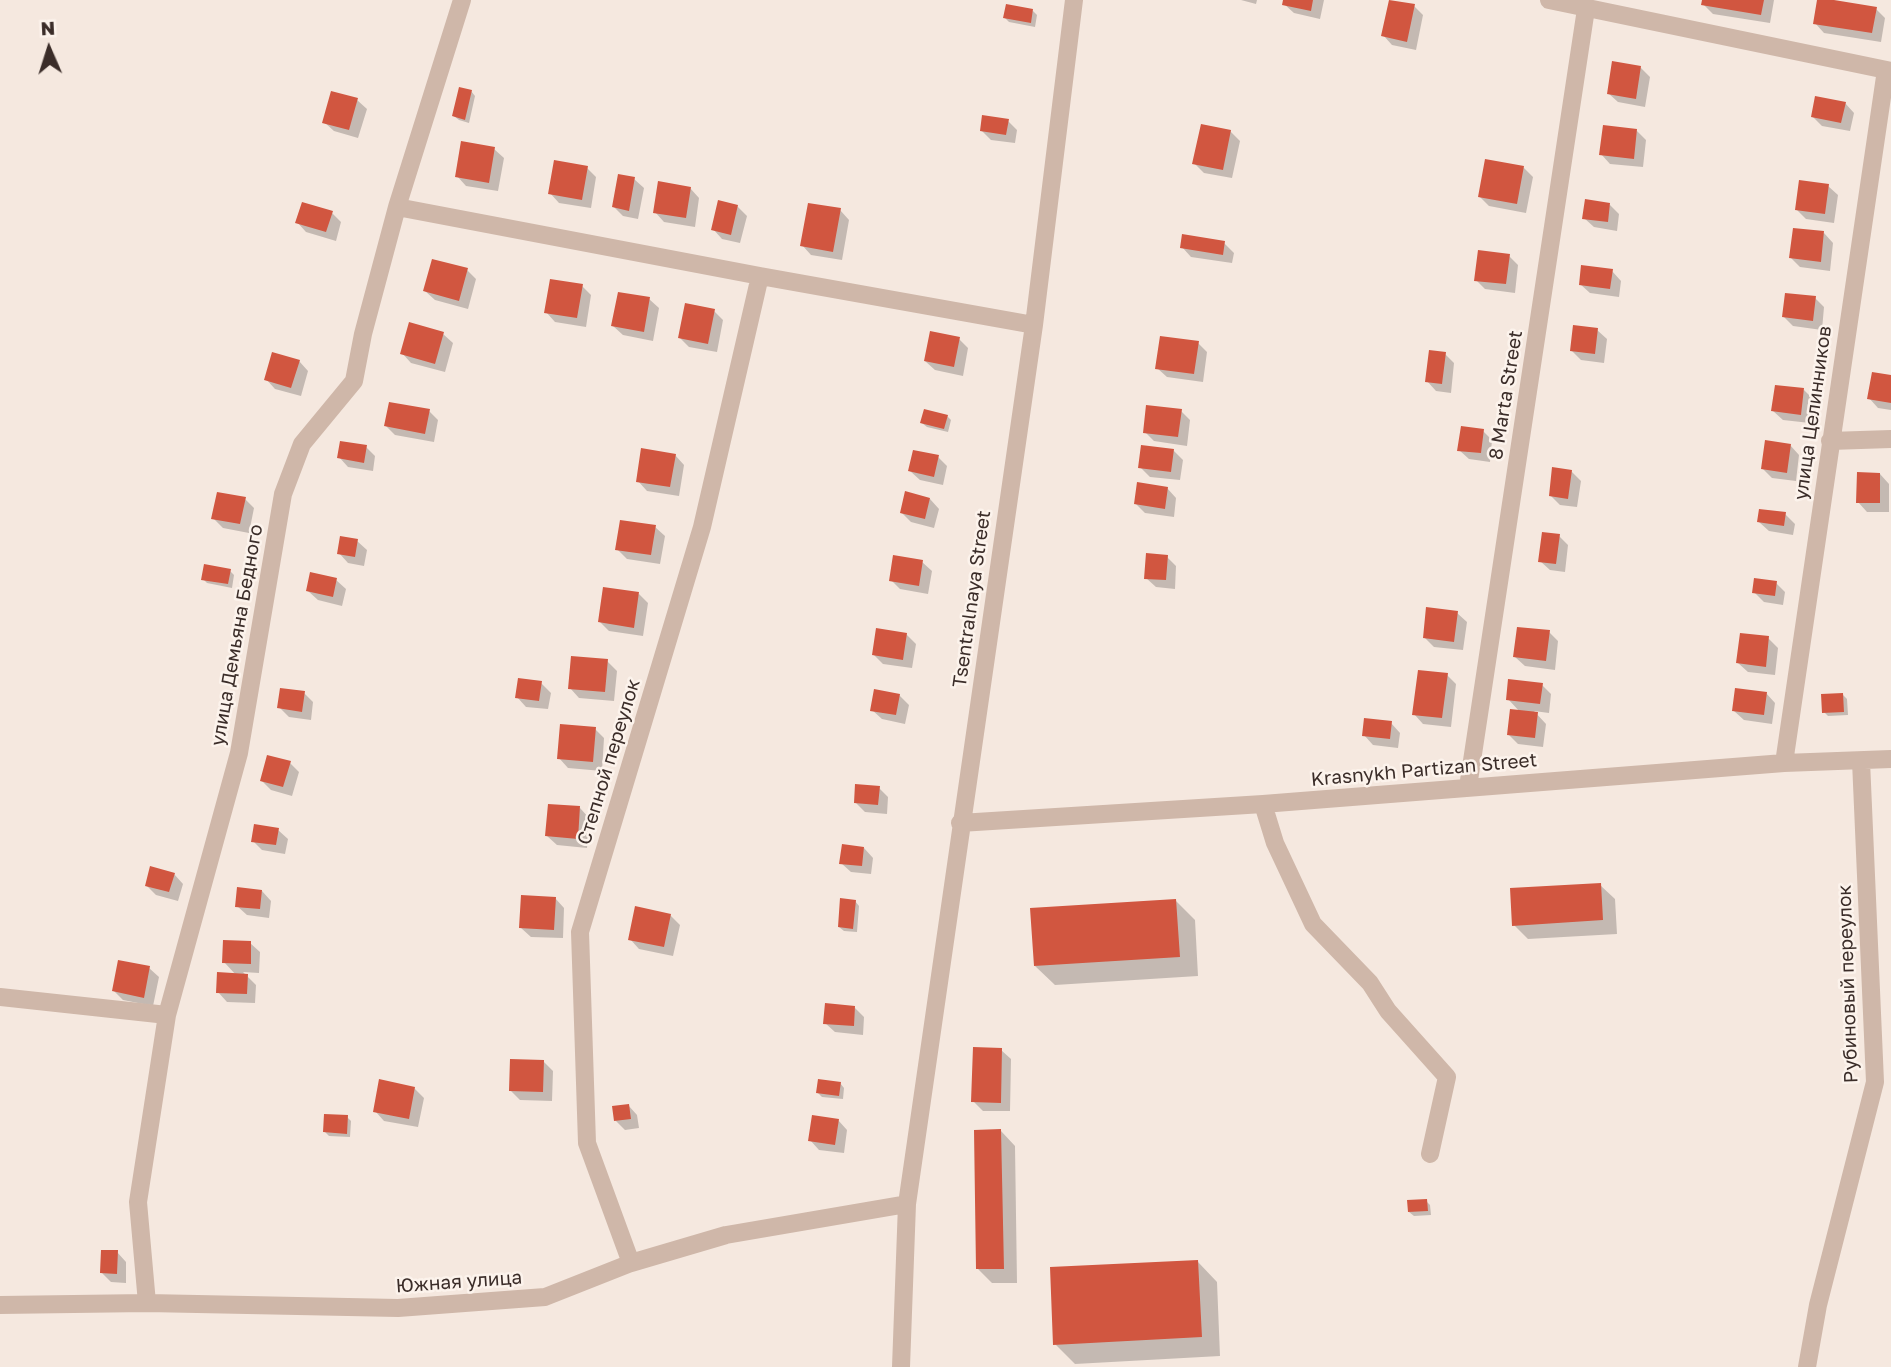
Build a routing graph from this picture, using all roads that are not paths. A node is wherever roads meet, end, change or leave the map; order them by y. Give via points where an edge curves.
1 (462, 0) edge
2 (1074, 0) edge
3 (1549, 0) edge
4 (1586, 9) junction
5 (1889, 71) edge
6 (397, 207) junction
7 (760, 276) junction
8 (1034, 325) junction
9 (1891, 439) edge
10 (1830, 441) junction
11 (1891, 759) edge
12 (1861, 761) junction
13 (1784, 763) junction
14 (1468, 787) junction
15 (1263, 804) junction
16 (961, 823) junction
17 (0, 998) edge
18 (167, 1015) junction
19 (1430, 1154) dead end
20 (907, 1204) junction
21 (631, 1263) junction
22 (146, 1303) junction
23 (0, 1305) edge
24 (901, 1367) edge
25 (1807, 1367) edge

1 - 6 street, улица Демьяна Бедного
2 - 8 street, Tsentralnaya Street
3 - 4 street
4 - 5 street
4 - 14 street, 8 Marta Street
5 - 10 street, улица Целинников
6 - 7 street
6 - 18 street, улица Демьяна Бедного via 354,381 302,444 283,494 239,753
7 - 8 street
7 - 21 street, Степной переулок via 702,527 580,932 587,1143
8 - 16 street, Tsentralnaya Street
9 - 10 street
10 - 13 street, улица Целинников
11 - 12 street, Krasnykh Partizan Street
12 - 13 street, Krasnykh Partizan Street
12 - 25 street, Рубиновый переулок via 1875,1082 1818,1305
13 - 14 street, Krasnykh Partizan Street
14 - 15 street, Krasnykh Partizan Street
15 - 16 street, Krasnykh Partizan Street
15 - 19 street via 1275,843 1313,924 1370,983 1388,1011 1447,1077
16 - 20 street, Tsentralnaya Street
17 - 18 street
18 - 22 street, улица Демьяна Бедного via 138,1202
20 - 21 street, Южная улица via 726,1235
20 - 24 street, Tsentralnaya Street
21 - 22 street, Южная улица via 545,1297 398,1308
22 - 23 street, Южная улица

